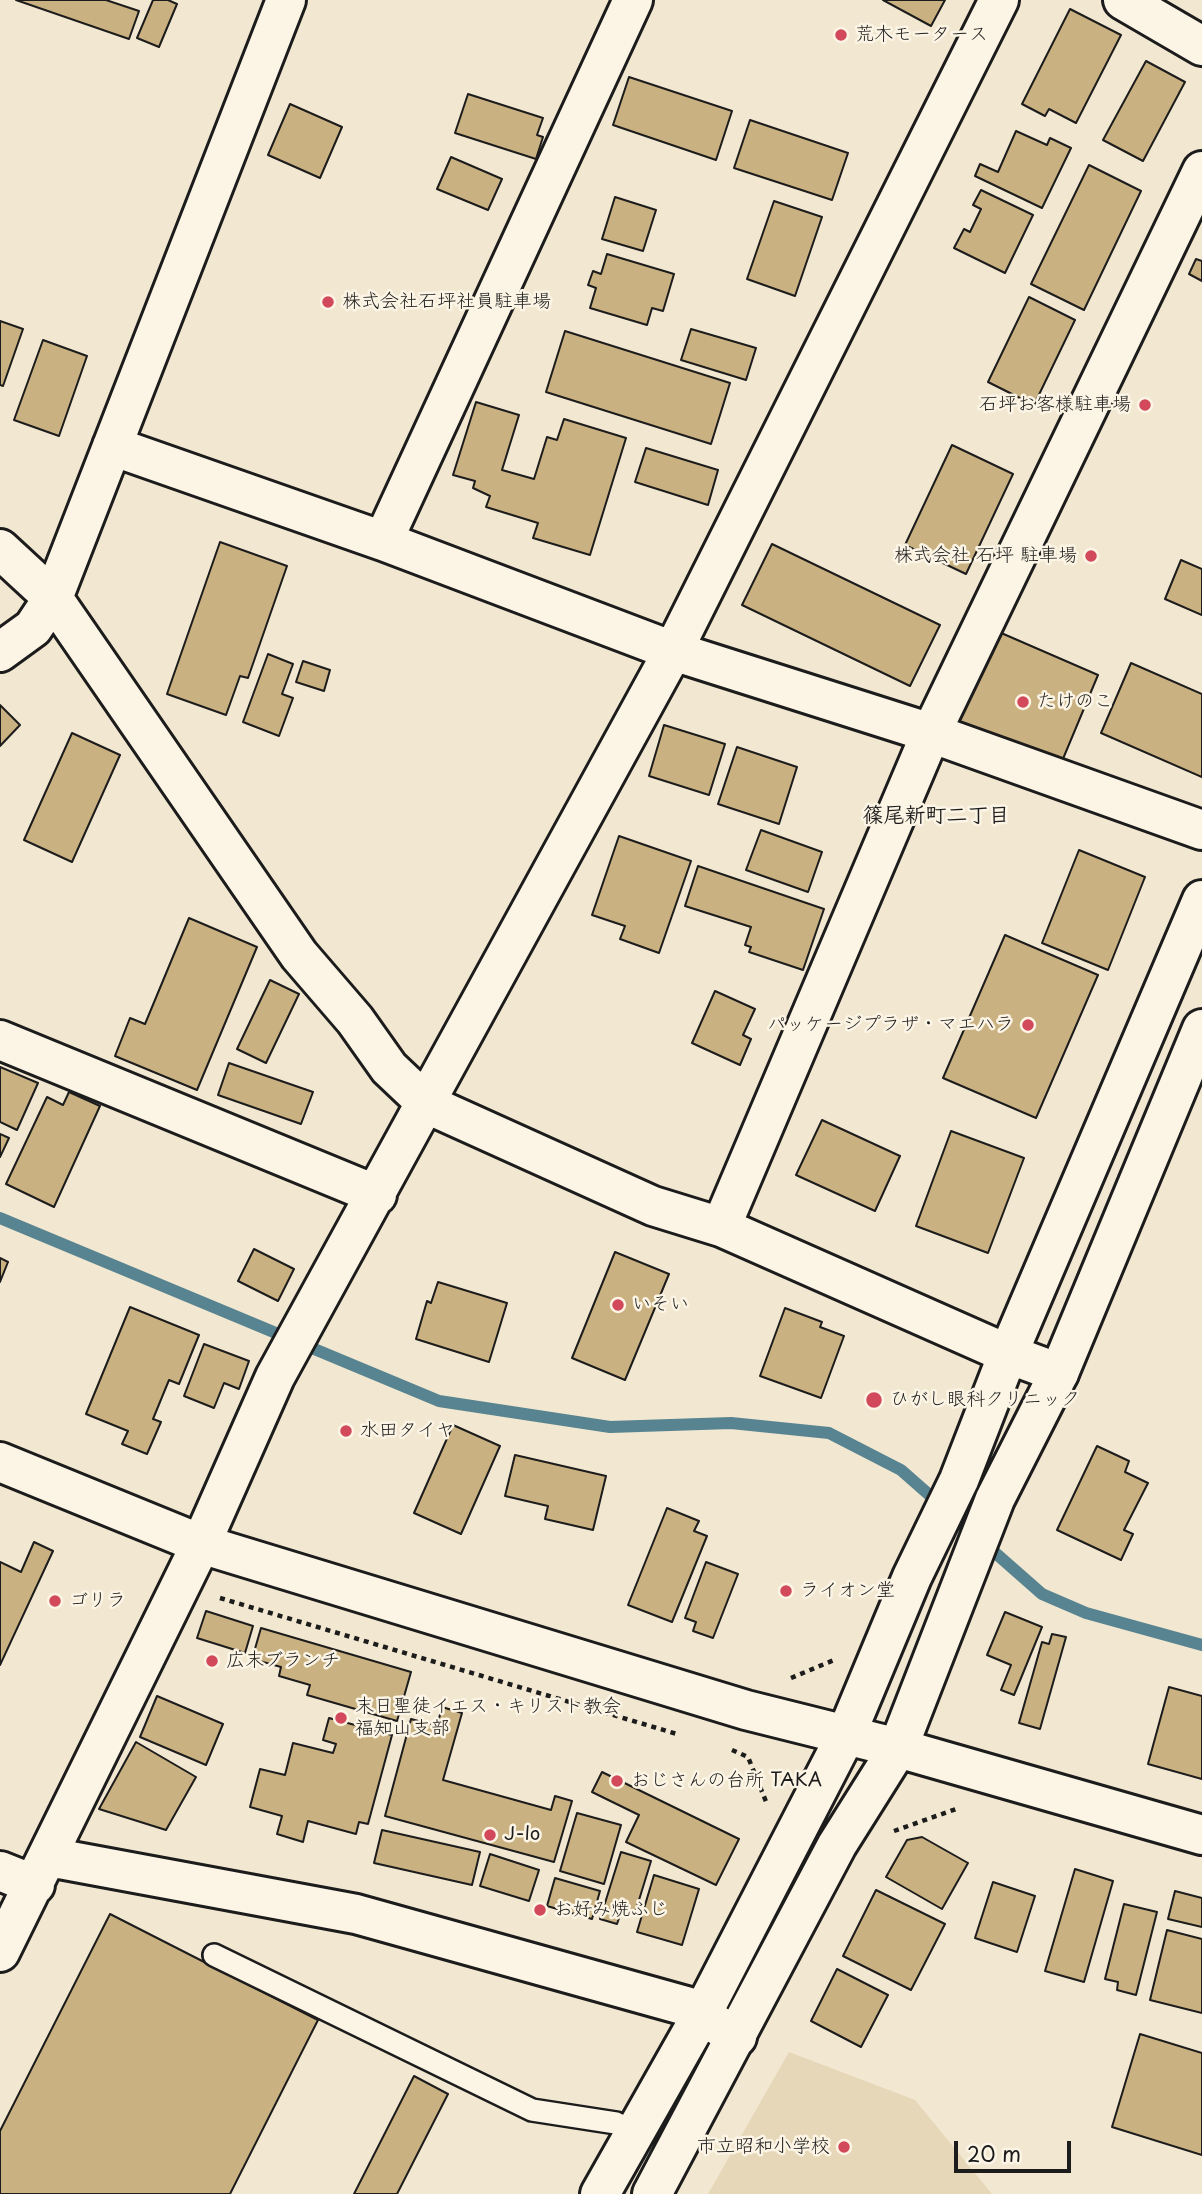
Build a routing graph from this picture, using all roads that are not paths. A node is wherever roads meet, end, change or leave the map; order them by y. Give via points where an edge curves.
1 (286, 0) edge
2 (633, 0) edge
3 (999, 0) edge
4 (1123, 0) edge
5 (1202, 46) edge
6 (1202, 171) edge
7 (112, 446) junction
8 (383, 541) junction
9 (0, 549) edge
10 (53, 598) junction
11 (673, 651) junction
12 (0, 652) edge
13 (931, 733) junction
14 (1202, 830) edge
15 (1202, 900) edge
16 (1202, 1029) edge
17 (0, 1040) edge
18 (427, 1104) junction
19 (377, 1195) junction
20 (721, 1227) junction
21 (1008, 1354) junction
22 (1059, 1373) junction
23 (0, 1462) edge
24 (201, 1544) junction
25 (846, 1735) junction
26 (898, 1748) junction
27 (1202, 1835) edge
28 (0, 1871) edge
29 (42, 1871) junction
30 (0, 1952) edge
31 (214, 1955) dead end
32 (702, 2014) junction
33 (737, 2038) junction
34 (634, 2131) junction
35 (600, 2194) edge
36 (652, 2194) edge

1 - 7 street
2 - 8 street
3 - 11 street
4 - 5 street
6 - 13 street
7 - 8 street
7 - 10 street
8 - 11 street
9 - 10 street
10 - 12 street via 33,628
10 - 18 street via 299,955 389,1068
11 - 13 street
11 - 18 street
13 - 14 street
13 - 20 street
15 - 21 street
16 - 22 street
17 - 19 street
18 - 19 street
18 - 20 street via 653,1206
19 - 24 street via 275,1377
20 - 21 street
21 - 22 street
21 - 25 street via 959,1480 912,1577
22 - 26 street via 995,1499
23 - 24 street
24 - 25 street via 746,1710
24 - 29 street
25 - 26 street
25 - 32 street
26 - 27 street
26 - 33 street via 837,1845
28 - 29 street
29 - 30 street
29 - 32 street via 356,1914
31 - 34 lane via 532,2110 616,2123
32 - 33 street
32 - 34 street
33 - 36 street
34 - 35 street

